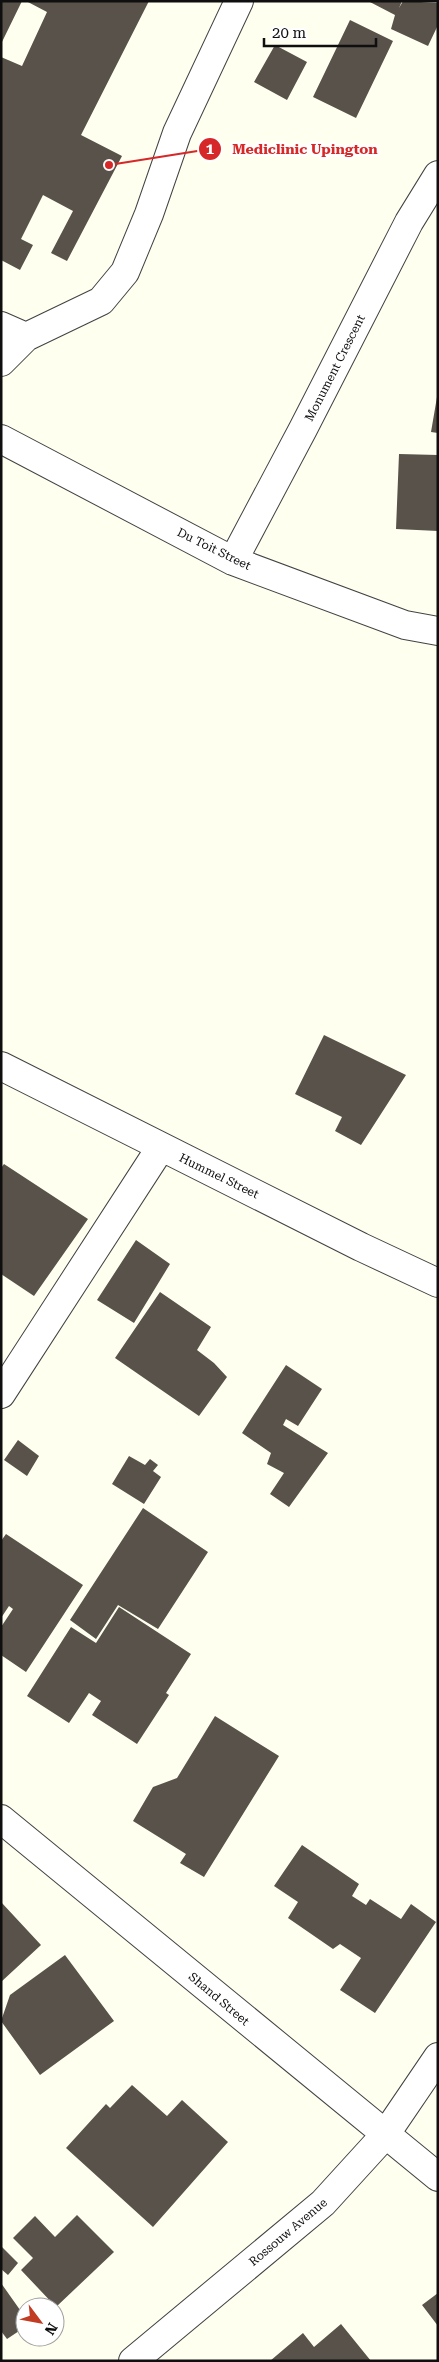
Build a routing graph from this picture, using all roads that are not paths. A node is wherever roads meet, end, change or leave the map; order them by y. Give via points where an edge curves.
1 (239, 1) edge
2 (438, 175) edge
3 (1, 326) edge
4 (26, 338) junction
5 (1, 362) edge
6 (1, 439) edge
7 (233, 561) junction
8 (438, 631) edge
9 (1, 1066) edge
10 (161, 1148) junction
11 (438, 1283) edge
12 (1, 1394) edge
13 (1, 1819) edge
14 (438, 2057) edge
15 (385, 2135) junction
16 (438, 2177) edge
17 (133, 2361) edge

1 - 4 street via 177,133 125,272 101,301
2 - 7 street, Monument Crescent via 409,222
3 - 4 street
4 - 5 street
6 - 7 street, Du Toit Street
7 - 8 street, Du Toit Street via 405,625
9 - 10 street, Hummel Street
10 - 11 street, Hummel Street
10 - 12 street
13 - 15 street, Shand Street
14 - 15 street, Rossouw Avenue
15 - 16 street, Shand Street
15 - 17 street, Rossouw Avenue via 323,2203

